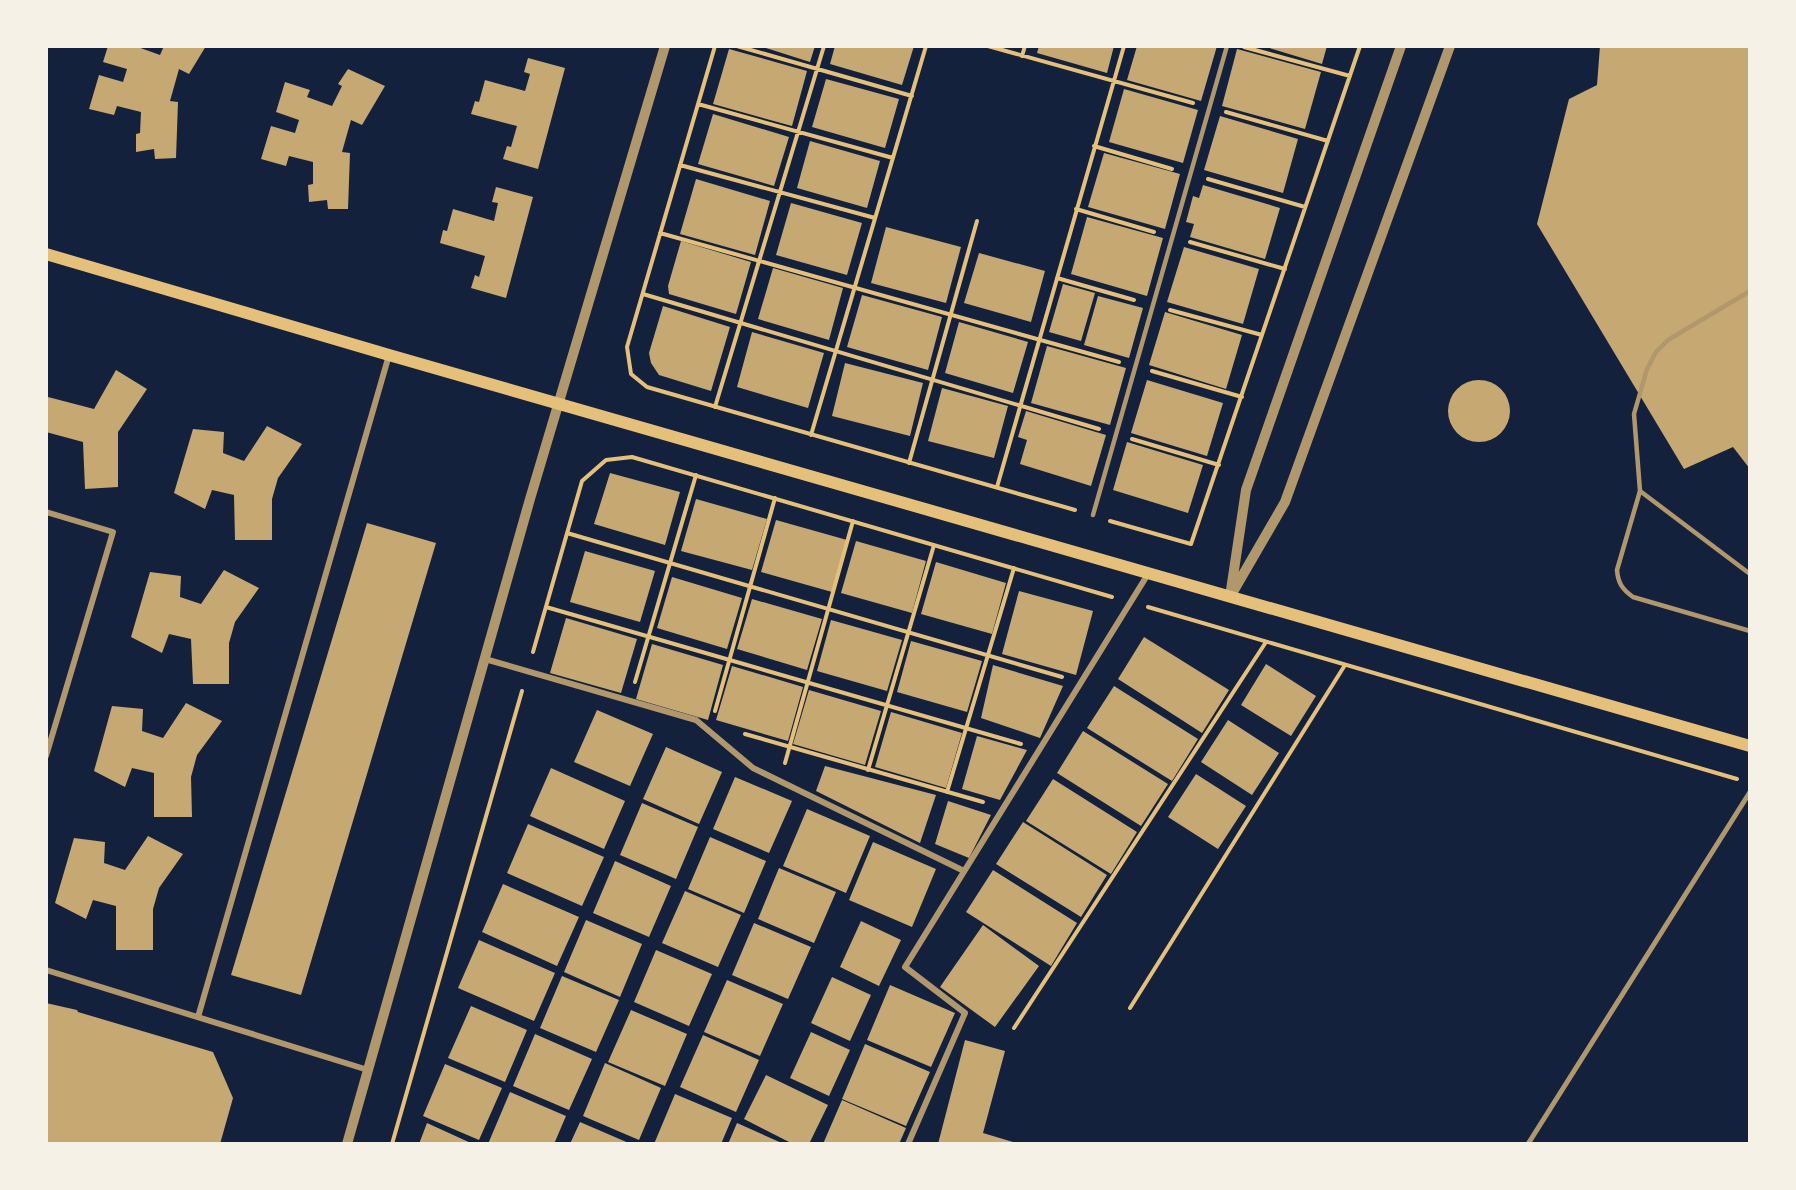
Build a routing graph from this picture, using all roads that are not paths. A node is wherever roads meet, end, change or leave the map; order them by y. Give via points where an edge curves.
1 (666, 46) edge
2 (1227, 46) edge
3 (1401, 46) edge
4 (1450, 46) edge
5 (46, 254) edge
6 (1749, 291) edge
7 (389, 356) junction
8 (558, 404) junction
9 (1640, 491) junction
10 (46, 513) edge
11 (1092, 516) road end
12 (1148, 574) junction
13 (1749, 574) edge
14 (1230, 597) junction
15 (1749, 631) edge
16 (485, 659) junction
17 (1749, 746) edge
18 (46, 756) edge
19 (1749, 792) edge
20 (964, 871) junction
21 (46, 970) edge
22 (198, 1017) junction
23 (368, 1070) junction
24 (347, 1143) edge
25 (908, 1143) edge
26 (1528, 1143) edge

1 - 8 street
2 - 11 lane
3 - 14 street via 1246,490
4 - 14 street via 1285,502
5 - 7 main road
6 - 9 lane via 1668,340 1656,352 1634,414
7 - 8 main road
7 - 22 street
8 - 12 main road
8 - 16 street
9 - 13 lane
9 - 15 lane via 1617,570 1624,591 1648,602
10 - 18 street via 113,532
12 - 14 main road
12 - 20 street
14 - 17 main road
16 - 20 street via 696,720 753,768
16 - 23 street
19 - 26 street
20 - 25 street via 905,967 965,1013
21 - 22 street
22 - 23 street
23 - 24 street

